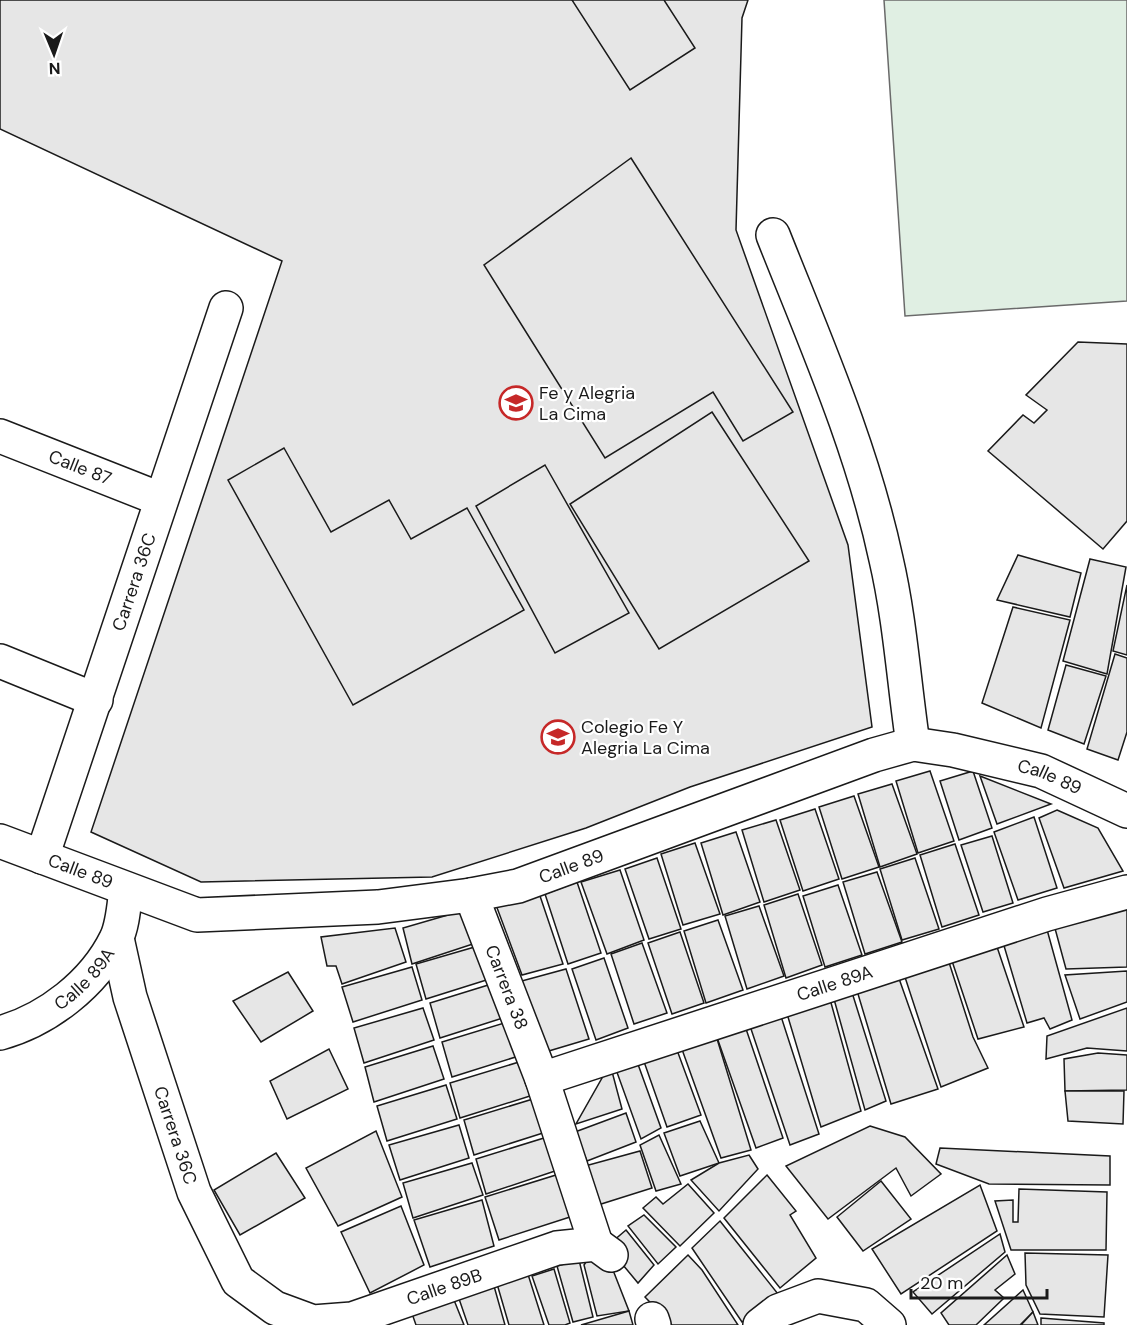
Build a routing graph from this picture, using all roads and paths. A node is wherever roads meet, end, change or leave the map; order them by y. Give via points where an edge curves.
1 (773, 236) dead end
2 (226, 308) dead end
3 (0, 436) edge
4 (160, 499) junction
5 (0, 661) edge
6 (96, 700) junction
7 (913, 744) junction
8 (1127, 811) edge
9 (0, 841) edge
10 (42, 857) junction
11 (126, 889) junction
12 (1127, 892) edge
13 (471, 895) junction
14 (117, 938) junction
15 (0, 1033) edge
16 (542, 1079) junction
17 (604, 1249) joint
18 (275, 1308) joint
19 (760, 1325) edge
20 (889, 1325) edge

1 - 7 street via 848,424 887,560
2 - 4 street, Carrera 36C
3 - 4 street, Calle 87
4 - 6 street, Carrera 36C
5 - 6 street
6 - 10 street, Carrera 36C
7 - 8 street, Calle 89 via 1041,771
7 - 13 street, Calle 89 via 518,886
9 - 10 street, Calle 89
10 - 11 street, Calle 89
11 - 13 street, Calle 89 via 198,915 378,907
11 - 14 street, Calle 89A
12 - 16 street, Calle 89A via 1047,914
13 - 16 street, Carrera 38
14 - 15 street, Calle 89A via 81,989 19,1028
14 - 18 street, Carrera 36C via 130,997 194,1192 238,1281
16 - 17 street, Carrera 38
17 - 18 street, Calle 89B via 557,1248 352,1319 313,1322
19 - 20 street via 778,1311 818,1296 866,1305

